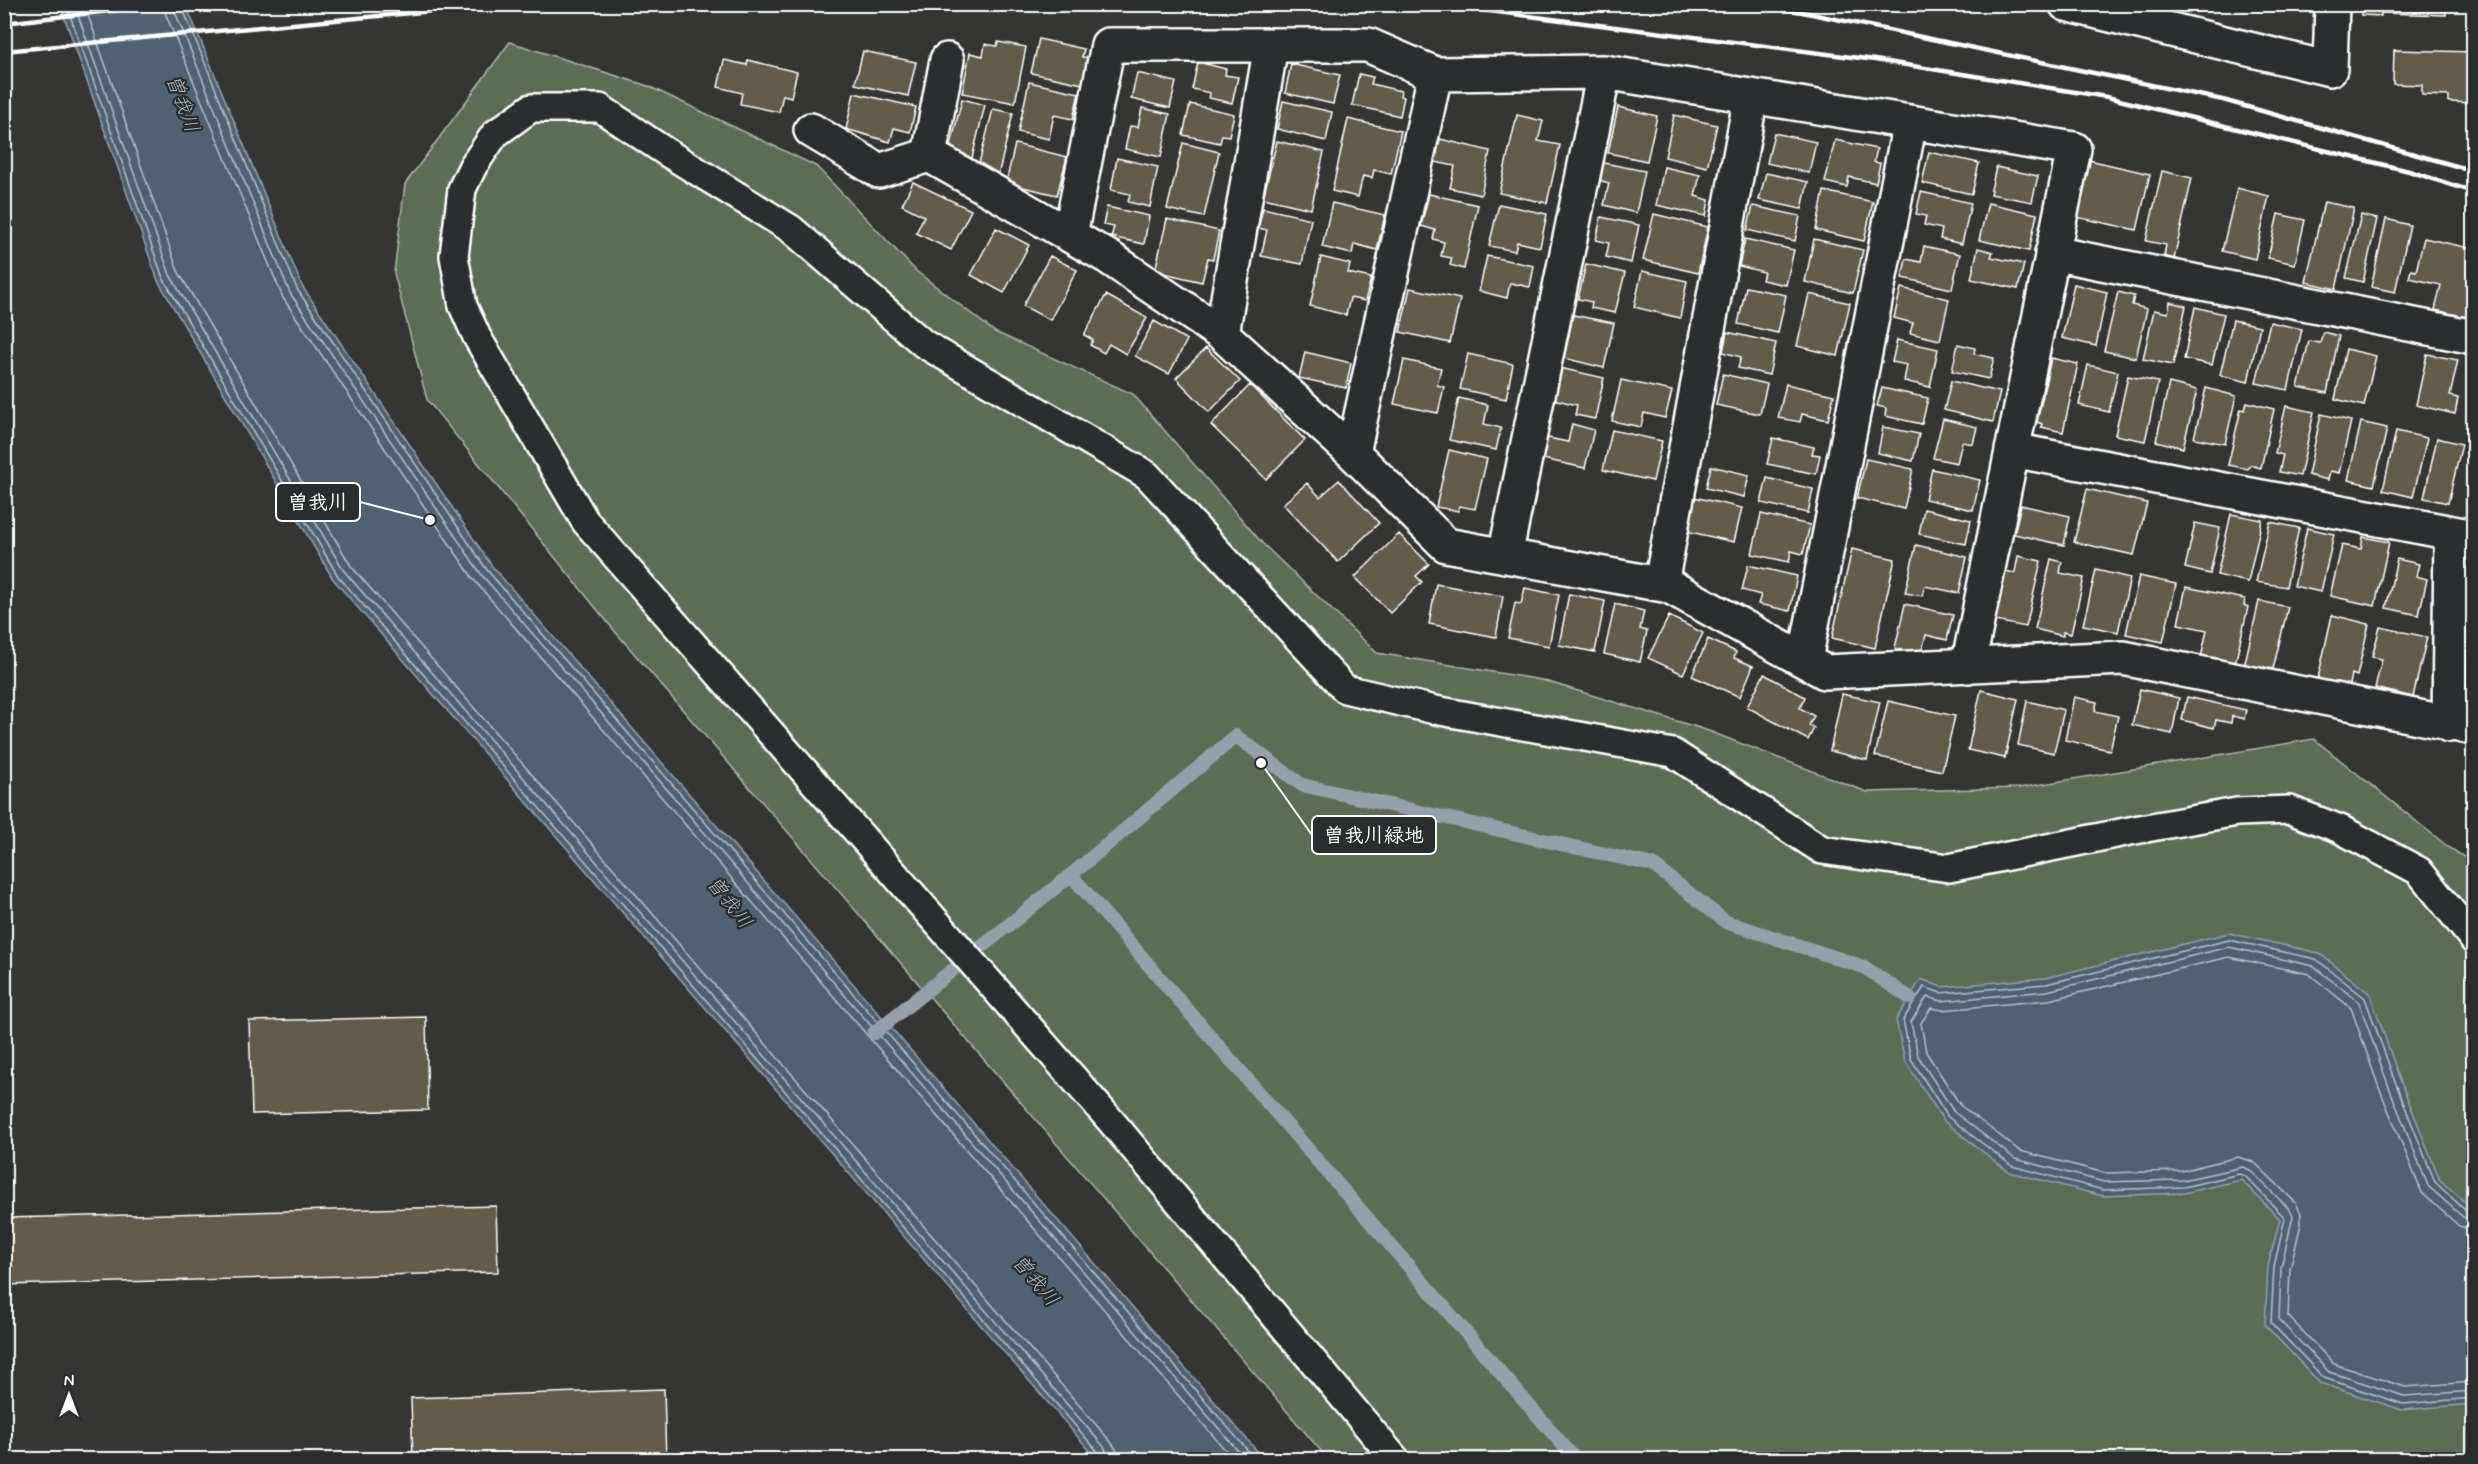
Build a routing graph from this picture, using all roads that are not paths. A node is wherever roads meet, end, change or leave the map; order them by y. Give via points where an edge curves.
1 (2066, 4) edge
2 (2331, 4) edge
3 (2113, 10) edge
4 (1271, 45) junction
5 (947, 60) dead end
6 (1604, 72) junction
7 (1435, 74) junction
8 (1751, 96) junction
9 (1910, 122) junction
10 (812, 130) dead end
11 (929, 154) junction
12 (1070, 235) junction
13 (2052, 253) junction
14 (1222, 334) junction
15 (2474, 337) edge
16 (2012, 450) junction
17 (1353, 453) junction
18 (2462, 535) edge
19 (1505, 556) junction
20 (1661, 585) junction
21 (1805, 660) junction
22 (1968, 666) junction
23 (2461, 727) edge
24 (2474, 940) edge
25 (1396, 1460) edge

1 - 3 street
2 - 3 street via 2330,69
4 - 7 street via 1368,45
4 - 12 street via 1108,45
4 - 14 street
5 - 11 street
6 - 7 street
6 - 8 street
6 - 19 street
7 - 17 street
8 - 9 street
8 - 20 street
9 - 13 street via 2074,149
9 - 21 street
10 - 11 street via 879,171
11 - 12 street
12 - 14 street
13 - 15 street
13 - 16 street
14 - 17 street
16 - 18 street
16 - 22 street
17 - 19 street via 1446,545
18 - 23 street
19 - 20 street
20 - 21 street
21 - 22 street via 1825,672
22 - 23 street via 2123,658
24 - 25 lane via 2419,871 2340,829 2290,810 2237,812 1949,868 1822,850 1673,753 1435,710 1345,689 1147,475 924,344 791,229 600,108 531,108 495,134 473,166 462,189 454,256 464,306 477,337 585,521 1111,1121

